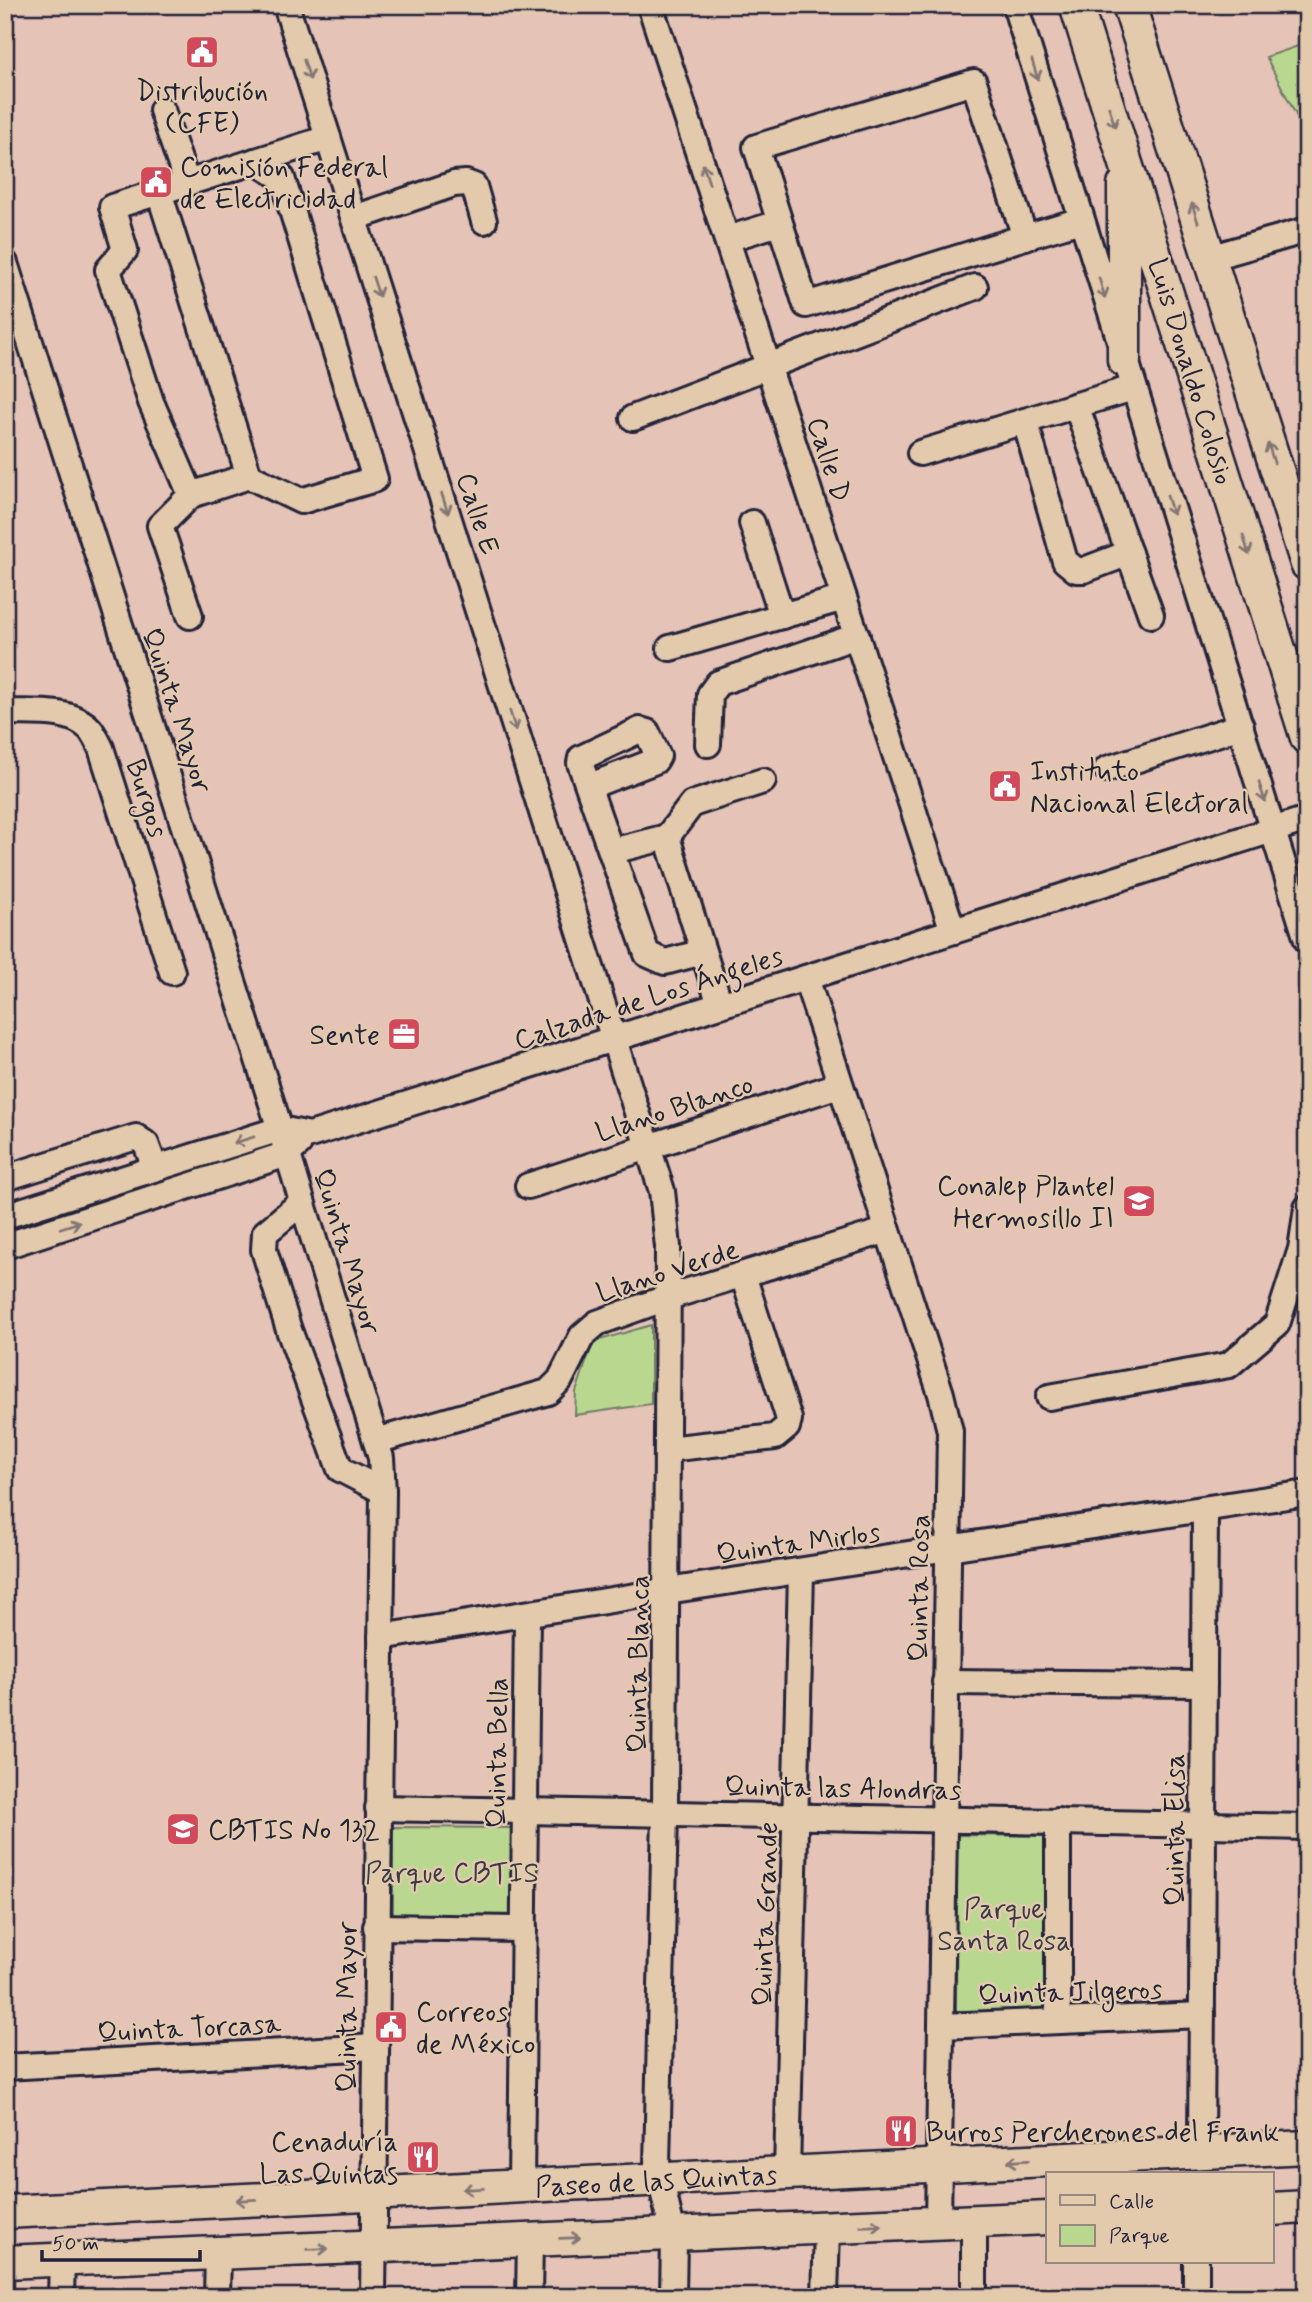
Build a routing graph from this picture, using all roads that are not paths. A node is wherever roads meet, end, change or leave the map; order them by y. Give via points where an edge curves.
1 (286, 5) edge
2 (650, 5) edge
3 (1015, 5) edge
4 (1076, 5) edge
5 (1129, 5) edge
6 (162, 110) dead end
7 (328, 138) junction
8 (1123, 152) junction
9 (255, 161) junction
10 (187, 183) junction
11 (159, 192) junction
12 (354, 218) junction
13 (1081, 220) junction
14 (484, 221) dead end
15 (779, 222) junction
16 (1307, 230) edge
17 (1025, 237) junction
18 (727, 239) junction
19 (1209, 258) junction
20 (5, 263) edge
21 (975, 287) dead end
22 (768, 366) junction
23 (1129, 374) junction
24 (1076, 405) junction
25 (632, 418) dead end
26 (1025, 421) junction
27 (920, 453) dead end
28 (249, 476) junction
29 (191, 495) junction
30 (752, 523) dead end
31 (1129, 553) junction
32 (1307, 565) edge
33 (844, 598) junction
34 (1152, 615) dead end
35 (190, 616) dead end
36 (782, 616) junction
37 (856, 636) junction
38 (670, 648) dead end
39 (5, 712) edge
40 (1241, 726) junction
41 (1307, 738) edge
42 (708, 744) dead end
43 (1107, 769) dead end
44 (763, 781) dead end
45 (590, 786) dead end
46 (1307, 819) edge
47 (1274, 830) junction
48 (667, 837) junction
49 (612, 851) junction
50 (953, 931) junction
51 (1307, 940) edge
52 (703, 952) junction
53 (172, 972) dead end
54 (806, 978) junction
55 (720, 1005) junction
56 (614, 1038) junction
57 (839, 1085) junction
58 (280, 1129) junction
59 (310, 1135) junction
60 (648, 1147) junction
61 (287, 1154) junction
62 (155, 1168) junction
63 (5, 1178) edge
64 (528, 1186) dead end
65 (302, 1202) junction
66 (1307, 1208) edge
67 (5, 1216) edge
68 (888, 1230) junction
69 (5, 1246) edge
70 (743, 1275) junction
71 (669, 1297) junction
72 (1049, 1397) dead end
73 (376, 1441) junction
74 (667, 1449) junction
75 (383, 1490) junction
76 (1307, 1493) edge
77 (1205, 1508) junction
78 (947, 1549) junction
79 (801, 1572) junction
80 (667, 1591) junction
81 (527, 1614) junction
82 (381, 1637) junction
83 (945, 1682) junction
84 (1205, 1684) junction
85 (378, 1808) junction
86 (525, 1811) junction
87 (665, 1814) junction
88 (797, 1816) junction
89 (944, 1819) junction
90 (1058, 1821) junction
91 (1203, 1824) junction
92 (1307, 1827) edge
93 (376, 1927) junction
94 (524, 1929) junction
95 (1202, 2015) junction
96 (1058, 2021) junction
97 (941, 2026) junction
98 (376, 2047) junction
99 (5, 2067) edge
100 (1307, 2147) edge
101 (1201, 2152) junction
102 (939, 2165) junction
103 (787, 2173) junction
104 (660, 2179) junction
105 (521, 2186) junction
106 (374, 2194) junction
107 (1307, 2207) edge
108 (1274, 2209) edge
109 (5, 2212) edge
110 (1046, 2218) edge
111 (974, 2221) junction
112 (938, 2223) junction
113 (827, 2228) junction
114 (673, 2234) junction
115 (530, 2240) junction
116 (374, 2246) junction
117 (218, 2253) junction
118 (62, 2259) junction
119 (5, 2262) edge
120 (1196, 2264) edge
121 (61, 2297) edge
122 (218, 2297) edge
123 (373, 2297) edge
124 (530, 2297) edge
125 (673, 2297) edge
126 (825, 2297) edge
127 (974, 2297) edge
128 (1196, 2297) edge

1 -> 7 street, Calle E
18 -> 2 street, Calle D
3 -> 13 street
4 -> 8 main road, Luis Donaldo Colosio
19 -> 5 main road, Luis Donaldo Colosio
6 - 10 street
7 - 9 street
7 - 12 street, Calle E
8 - 23 main road
8 -> 41 main road, Luis Donaldo Colosio
9 - 10 street
9 - 28 street via 282,178 375,480 301,501
10 - 11 street
11 - 28 street
11 - 29 street via 112,206 125,250 108,270 151,402
12 - 14 street via 466,183 474,186
12 -> 56 street, Calle E
13 - 17 street
13 -> 23 street
15 - 17 street via 806,305
15 - 17 street via 756,147 974,82
15 - 18 street
16 - 19 street
18 - 22 street, Calle D
32 -> 19 main road, Luis Donaldo Colosio
20 - 58 street, Quinta Mayor
21 - 22 street
22 - 25 street
22 - 33 street, Calle D
23 - 24 street
23 -> 40 street
24 - 26 street
24 - 31 street
26 - 27 street
26 - 31 street via 1065,561 1084,570
28 - 29 street
29 - 35 street via 160,526
30 - 36 street
31 - 34 street
33 - 36 street
33 - 37 street, Calle D
36 - 38 street
37 - 42 street via 718,683 710,694
37 - 50 street, Calle D
39 - 53 street, Burgos via 51,713 76,719 90,730 101,748
40 - 43 street
40 -> 47 street
44 - 48 street via 692,804
45 - 49 street
46 - 47 street, Calzada de Los Ángeles
47 - 50 street, Calzada de Los Ángeles
47 - 51 street
48 - 49 street
48 - 52 street
49 - 52 street via 647,954 665,962
50 - 54 street, Calzada de Los Ángeles
52 - 55 street
54 - 55 street, Calzada de Los Ángeles
54 - 57 street, Quinta Rosa
55 - 56 street, Calzada de Los Ángeles
56 - 59 street, Calzada de Los Ángeles
56 - 60 street, Quinta Blanca
57 - 60 street, Llano Blanco
57 - 68 street, Quinta Rosa
58 - 59 street, Calzada de Los Ángeles
58 - 61 street, Quinta Mayor
58 -> 62 street, Calzada de Los Ángeles
59 - 61 street
60 - 64 street, Llano Blanco
60 - 71 street, Quinta Blanca via 662,1191
61 - 65 street, Quinta Mayor
69 -> 61 street
62 - 63 street via 146,1144 136,1137
62 - 67 street, Calzada de Los Ángeles
65 - 73 street, Quinta Mayor
65 - 75 street via 265,1233 264,1250 340,1469
66 - 72 street via 1301,1249 1277,1324 1229,1365
68 - 70 street, Llano Verde
68 - 78 street, Quinta Rosa via 948,1415
70 - 71 street, Llano Verde
70 - 74 street via 788,1427 775,1437
71 - 73 street, Llano Verde via 589,1329 560,1380 548,1392
71 - 74 street, Quinta Blanca
73 - 75 street, Quinta Mayor
74 - 80 street, Quinta Blanca
75 - 82 street, Quinta Mayor
76 - 77 street, Quinta Mirlos
77 - 78 street, Quinta Mirlos
77 - 84 street, Quinta Elisa
78 - 79 street, Quinta Mirlos
78 - 83 street, Quinta Rosa
79 - 80 street, Quinta Mirlos
79 - 88 street, Quinta Grande
80 - 81 street, Quinta Mirlos
80 - 87 street, Quinta Blanca
81 - 82 street, Quinta Mirlos
81 - 86 street, Quinta Bella
82 - 85 street, Quinta Mayor
83 - 84 street
83 - 89 street, Quinta Rosa
84 - 91 street, Quinta Elisa
85 - 86 street, Quinta las Alondras
85 - 93 street, Quinta Mayor
86 - 87 street, Quinta las Alondras
86 - 94 street, Quinta Bella
87 - 88 street, Quinta las Alondras
87 - 104 street, Quinta Blanca
88 - 89 street, Quinta las Alondras
88 - 103 street, Quinta Grande
89 - 90 street, Quinta las Alondras
89 - 97 street, Quinta Rosa
90 - 91 street, Quinta las Alondras
90 - 96 street
91 - 92 street, Quinta las Alondras
91 - 95 street, Quinta Elisa
93 - 94 street
93 - 98 street, Quinta Mayor
94 - 105 street, Quinta Bella
95 - 96 street, Quinta Jilgeros
95 - 101 street, Quinta Elisa
96 - 97 street, Quinta Jilgeros
97 - 102 street, Quinta Rosa
98 - 99 street, Quinta Torcasa
98 - 106 street, Quinta Mayor
100 - 101 main road, Paseo de las Quintas
101 -> 102 main road, Paseo de las Quintas
102 - 103 main road, Paseo de las Quintas
102 - 112 street, Quinta Rosa
103 - 104 main road, Paseo de las Quintas
104 - 105 main road, Paseo de las Quintas
104 - 114 street, Quinta Blanca
105 -> 106 main road, Paseo de las Quintas
106 -> 109 main road, Paseo de las Quintas
106 - 116 street, Quinta Mayor
107 - 108 main road
110 - 111 main road, Paseo de las Quintas
111 - 112 main road, Paseo de las Quintas
111 - 127 street
113 -> 112 main road, Paseo de las Quintas
113 - 114 main road, Paseo de las Quintas
113 - 126 street
115 -> 114 main road, Paseo de las Quintas
114 - 125 street, Quinta Blanca
115 - 116 main road, Paseo de las Quintas
115 - 124 street
117 -> 116 main road, Paseo de las Quintas
116 - 123 street, Quinta Mayor
117 - 118 main road, Paseo de las Quintas
117 - 122 street
118 - 119 main road, Paseo de las Quintas
118 - 121 street
120 - 128 street

